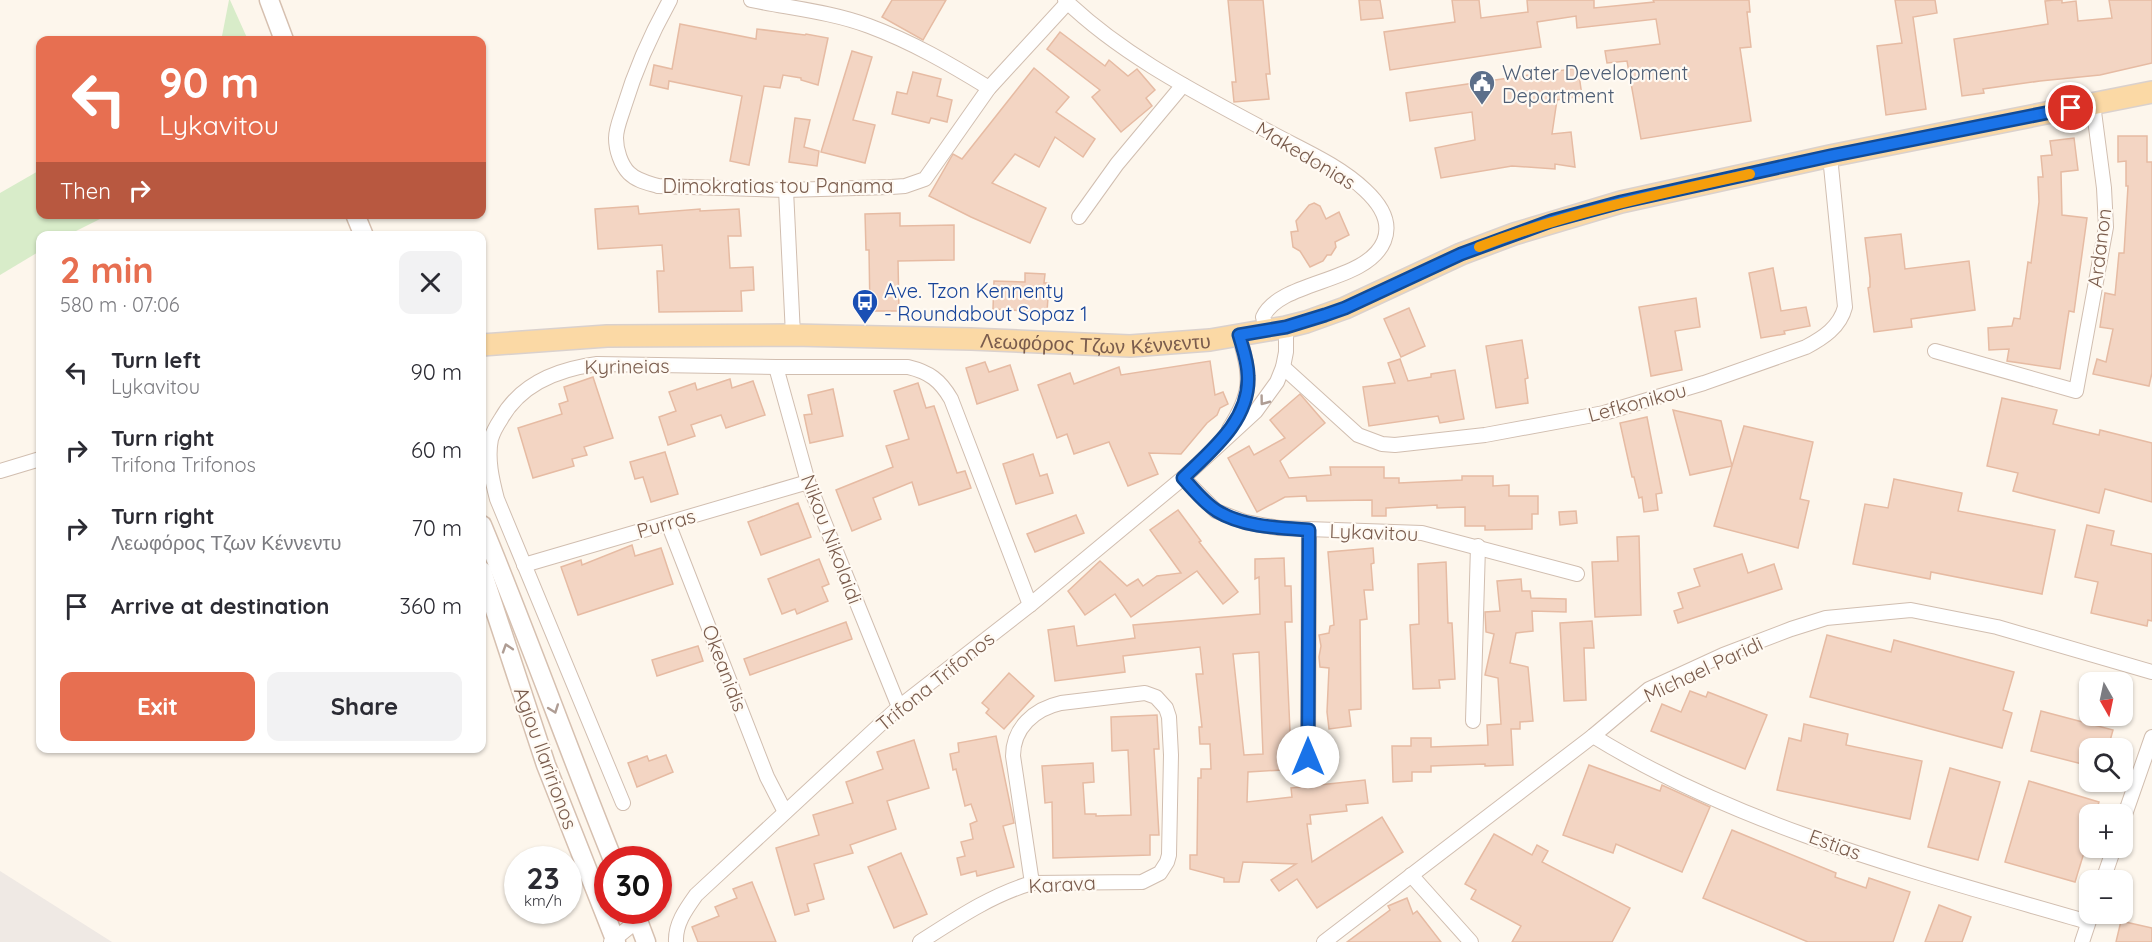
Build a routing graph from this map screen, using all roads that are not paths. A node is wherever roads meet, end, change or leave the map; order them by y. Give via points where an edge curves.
1 (269, 0) edge
2 (670, 0) edge
3 (751, 0) edge
4 (1067, 1) edge
5 (282, 36) edge
6 (1183, 85) junction
7 (989, 88) junction
8 (2152, 92) edge
9 (2093, 104) junction
10 (1830, 156) junction
11 (786, 190) junction
12 (1079, 217) dead end
13 (1276, 329) junction
14 (793, 335) junction
15 (1239, 335) junction
16 (486, 345) edge
17 (507, 345) junction
18 (1935, 351) dead end
19 (486, 353) edge
20 (776, 367) junction
21 (1283, 367) junction
22 (1222, 441) junction
23 (36, 460) edge
24 (0, 471) edge
25 (1183, 478) junction
26 (808, 482) junction
27 (668, 523) junction
28 (1309, 530) junction
29 (486, 535) edge
30 (1478, 546) junction
31 (524, 565) junction
32 (1577, 574) dead end
33 (486, 583) edge
34 (1029, 605) junction
35 (2152, 672) edge
36 (899, 707) junction
37 (1473, 721) dead end
38 (1593, 736) junction
39 (2152, 737) edge
40 (1308, 757) dead end
41 (623, 803) dead end
42 (2129, 804) edge
43 (785, 812) junction
44 (607, 846) edge
45 (1411, 875) junction
46 (1032, 883) junction
47 (2079, 915) edge
48 (628, 924) edge
49 (639, 924) edge
50 (2088, 924) edge
51 (614, 941) edge
52 (646, 942) edge
53 (676, 942) edge
54 (920, 942) edge
55 (1324, 942) edge
56 (1471, 942) edge
57 (2082, 942) edge

1 - 5 main road
2 - 11 street, Dimokratias tou Panama via 648,40 631,84 617,132 622,164 641,182 658,186
3 - 7 street via 868,26 920,48
4 - 6 street, Makedonias via 1136,55
4 - 7 street, Dimokratias tou Panama
6 - 12 street
6 - 13 street, Makedonias via 1345,175 1377,203 1387,222 1384,240 1372,256 1266,312 1263,317
7 - 11 street, Dimokratias tou Panama via 925,179 891,187
8 - 9 main road, Λεωφόρος Τζων Κέννεντυ
9 - 10 main road, Λεωφόρος Τζων Κέννεντυ
9 - 18 street, Ardanon via 2106,227 2076,391
10 - 13 main road, Λεωφόρος Τζων Κέννεντυ via 1551,221 1461,254 1345,308
10 - 21 street, Lefkonikou via 1845,307 1833,329 1806,347 1604,413 1485,435 1395,445 1358,435
11 - 14 street
13 - 15 main road, Λεωφόρος Τζων Κέννεντυ
13 - 21 street, Trifona Trifonos
14 - 15 main road, Λεωφόρος Τζων Κέννεντυ via 1130,346
14 - 17 main road, Λεωφόρος Τζων Κέννεντυ via 607,336
15 - 22 street, Trifona Trifonos via 1248,384 1242,410
16 - 17 main road
17 - 19 main road
20 - 26 street, Nikou Nikolaidi
20 - 31 street, Kyrineias via 597,364 558,373 524,391 496,427 490,453 497,499
20 - 34 street, Kyrineias via 908,367 924,371 942,384 956,408
21 -> 22 street, Trifona Trifonos via 1256,411
22 - 25 street, Trifona Trifonos
23 - 24 street
25 - 28 street, Lykavitou via 1206,503 1226,516 1279,528
25 - 34 street, Trifona Trifonos
26 - 27 street, Purras
26 - 36 street, Nikou Nikolaidi
27 - 31 street, Purras
27 - 43 street, Okeanidis via 767,777
28 - 30 street, Lykavitou via 1422,533
28 - 40 street
29 -> 44 main road, Agiou Ilaririonos
30 - 32 street, Lykavitou
30 - 37 street
31 - 41 street, Kyrineias
51 -> 33 main road, Agiou Ilaririonos via 546,765
34 - 36 street, Trifona Trifonos
35 - 38 street, Michael Paridi via 1997,627 1911,610 1826,618 1723,655 1649,690
36 - 43 street, Trifona Trifonos
38 - 45 street, Michael Paridi
38 - 47 street, Estias via 1636,763 1728,806 1892,864
39 - 42 street
43 - 53 street, Trifona Trifonos via 696,896 677,930
45 - 55 street, Michael Paridi
45 - 56 street
46 - 46 street, Karava via 1013,756 1015,738 1028,719 1051,705 1140,693 1162,702 1169,717 1171,754 1169,855 1160,873 1143,882
46 - 54 street, Karava via 986,901
48 - 51 street
49 - 52 main road
50 - 57 street

